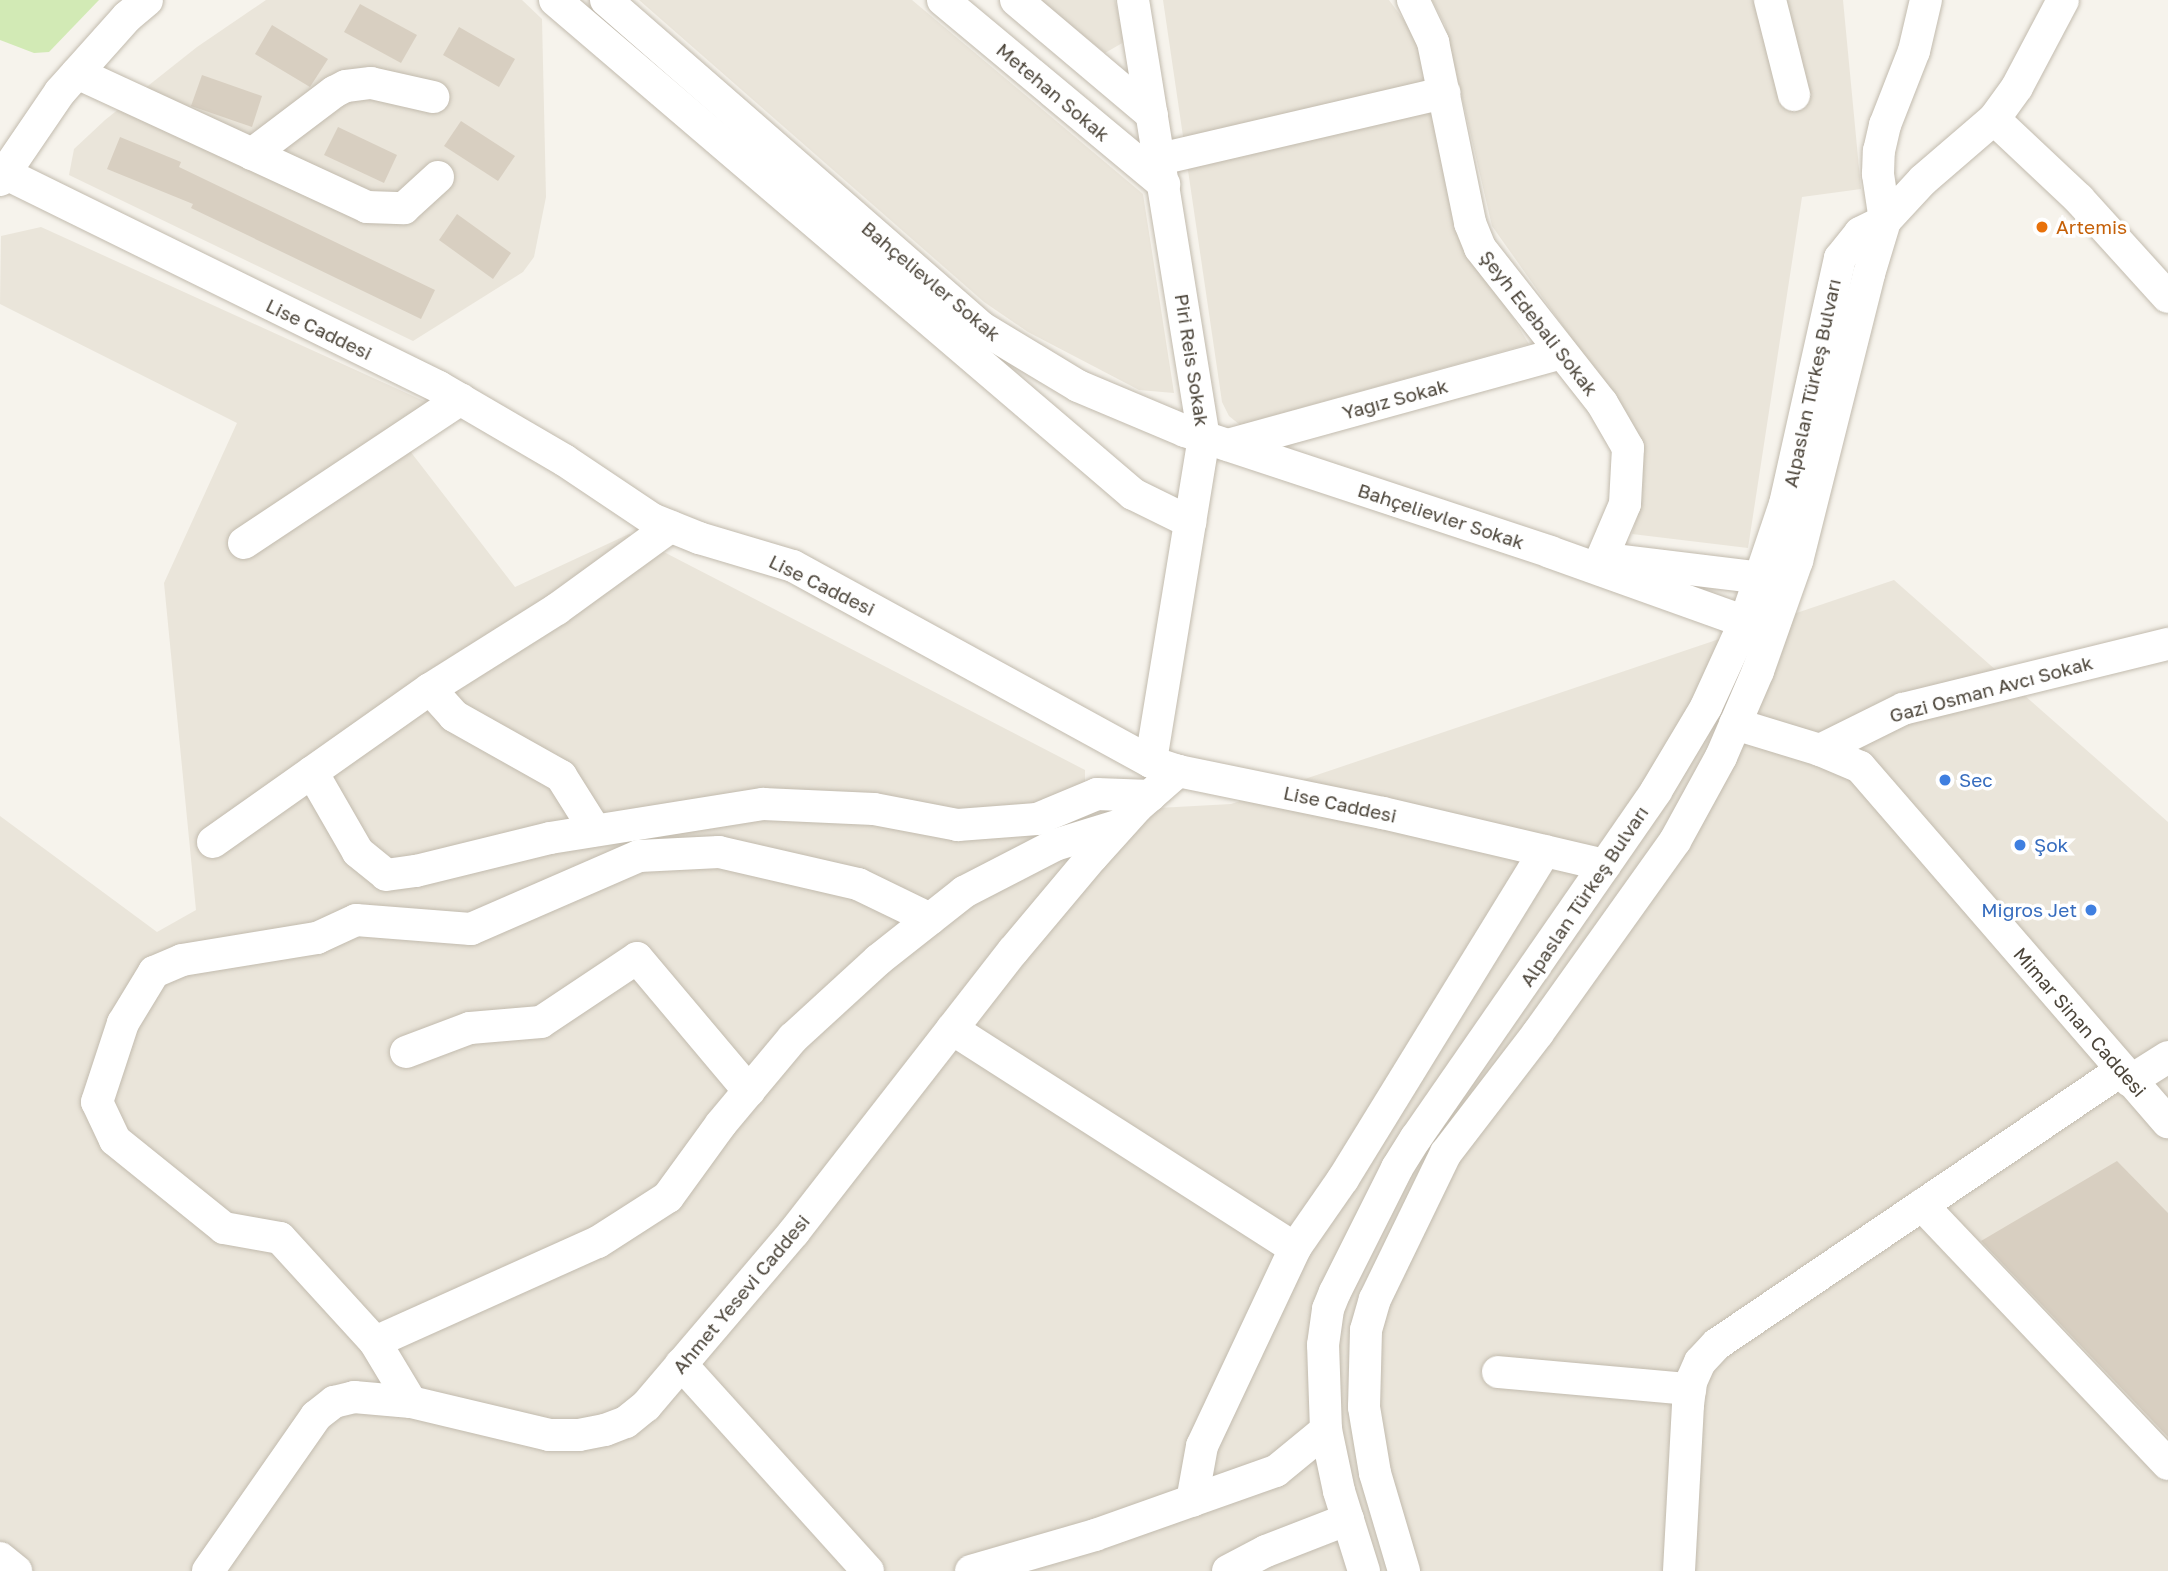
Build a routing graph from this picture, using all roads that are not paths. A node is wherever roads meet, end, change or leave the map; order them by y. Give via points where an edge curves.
1 (147, 0) edge
2 (555, 0) edge
3 (606, 0) edge
4 (943, 0) edge
5 (1016, 0) edge
6 (1133, 0) edge
7 (1413, 0) edge
8 (1770, 0) edge
9 (1926, 0) edge
10 (2063, 0) edge
11 (76, 73) junction
12 (1444, 93) junction
13 (1794, 96) dead end
14 (433, 97) dead end
15 (1152, 115) junction
16 (1994, 119) junction
17 (252, 154) junction
18 (1162, 172) junction
19 (1, 175) edge
20 (438, 177) dead end
21 (1885, 221) junction
22 (2168, 297) edge
23 (1562, 353) junction
24 (461, 399) junction
25 (1216, 441) junction
26 (1190, 522) junction
27 (670, 527) junction
28 (244, 543) dead end
29 (1550, 552) junction
30 (1602, 558) junction
31 (1762, 578) junction
32 (1745, 622) junction
33 (2168, 644) edge
34 (430, 689) junction
35 (1735, 724) junction
36 (1820, 750) junction
37 (1164, 766) junction
38 (312, 772) junction
39 (1150, 796) junction
40 (1120, 825) junction
41 (594, 831) junction
42 (213, 842) dead end
43 (1545, 851) junction
44 (1605, 865) junction
45 (930, 919) junction
46 (952, 1029) junction
47 (406, 1052) dead end
48 (2168, 1057) edge
49 (2125, 1076) junction
50 (749, 1091) junction
51 (2168, 1122) edge
52 (1923, 1205) junction
53 (1295, 1248) junction
54 (375, 1342) junction
55 (681, 1364) junction
56 (1498, 1372) dead end
57 (1690, 1389) junction
58 (411, 1402) junction
59 (1326, 1430) junction
60 (2168, 1464) edge
61 (1192, 1501) junction
62 (1348, 1520) junction
63 (0, 1558) edge
64 (16, 1571) edge
65 (208, 1571) edge
66 (868, 1571) edge
67 (971, 1571) edge
68 (1228, 1571) edge
69 (1364, 1571) edge
70 (1404, 1571) edge
71 (1679, 1571) edge

1 - 11 street
2 - 26 street via 1133,494
3 - 25 street, Bahçelievler Sokak via 982,328 1078,386
4 - 18 street, Metehan Sokak
5 - 15 street
6 - 15 street, Piri Reis Sokak
7 - 12 street, Şeyh Edebali Sokak via 1433,42
8 - 13 street
9 - 21 street via 1914,51 1879,151
10 - 16 street, Alpaslan Türkeş Bulvarı via 2017,87
11 - 17 street
11 - 19 street
12 - 18 street
12 - 23 street, Şeyh Edebali Sokak via 1470,223 1480,248
14 - 17 street via 371,83 346,86
15 - 18 street, Piri Reis Sokak
16 - 21 street, Alpaslan Türkeş Bulvarı via 1923,180
16 - 22 street via 2079,199
17 - 20 street via 367,207 404,208
18 - 25 street, Piri Reis Sokak
19 - 24 street, Lise Caddesi
21 - 31 street, Alpaslan Türkeş Bulvarı via 1860,233 1839,258 1790,485
21 - 35 street, Alpaslan Türkeş Bulvarı via 1797,561
23 - 25 street, Yağız Sokak
23 - 30 street, Şeyh Edebali Sokak via 1602,403 1628,448 1625,504
24 - 27 street, Lise Caddesi
24 - 28 street
25 - 26 street, Piri Reis Sokak
25 - 29 street, Bahçelievler Sokak
26 - 37 street, Piri Reis Sokak
27 - 34 street via 557,609
27 - 37 street, Lise Caddesi via 793,566
29 - 30 street
29 - 32 street
30 - 31 street
31 - 32 street, Alpaslan Türkeş Bulvarı
32 - 44 street, Alpaslan Türkeş Bulvarı via 1695,726
33 - 36 street, Gazi Osman Avcı Sokak via 1903,709
34 - 38 street
34 - 41 street via 454,716 561,776
35 - 36 street, Mimar Sinan Caddesi
35 - 70 street, Alpaslan Türkeş Bulvarı via 1675,841 1446,1153 1375,1299 1366,1330 1364,1407 1375,1473
36 - 49 street, Mimar Sinan Caddesi via 1860,766 1869,775
37 - 39 street, Ahmet Yesevi Caddesi
37 - 43 street, Lise Caddesi
38 - 41 street via 358,852 386,875
38 - 42 street
39 - 40 street, Ahmet Yesevi Caddesi
39 - 41 street via 1097,794 1037,819 958,825 874,809 763,804
40 - 45 street via 1055,845 964,892
40 - 46 street, Ahmet Yesevi Caddesi
43 - 44 street, Lise Caddesi
43 - 53 street via 1343,1179
44 - 59 street, Alpaslan Türkeş Bulvarı via 1416,1138 1374,1212 1328,1309 1323,1345
45 - 50 street via 793,1038
45 - 54 street via 858,884 719,852 639,856 471,929 356,920 317,939 182,960 154,972 123,1023 97,1102 115,1140 224,1228 280,1238
46 - 53 street
46 - 55 street, Ahmet Yesevi Caddesi via 794,1232
47 - 50 street via 470,1028 541,1022 637,958
48 - 49 street
49 - 51 street, Mimar Sinan Caddesi
49 - 52 street
50 - 54 street via 668,1197 598,1242
52 - 57 street via 1717,1344 1700,1362
52 - 60 street
53 - 61 street via 1202,1446
54 - 58 street
55 - 58 street, Ahmet Yesevi Caddesi via 646,1406 625,1422 579,1435 549,1435
55 - 66 street
56 - 57 street
57 - 71 street
58 - 65 street, Ahmet Yesevi Caddesi via 354,1397 334,1402 316,1416
59 - 61 street via 1276,1471
59 - 62 street, Alpaslan Türkeş Bulvarı
61 - 67 street
62 - 68 street via 1266,1551
62 - 69 street, Alpaslan Türkeş Bulvarı
63 - 64 street

